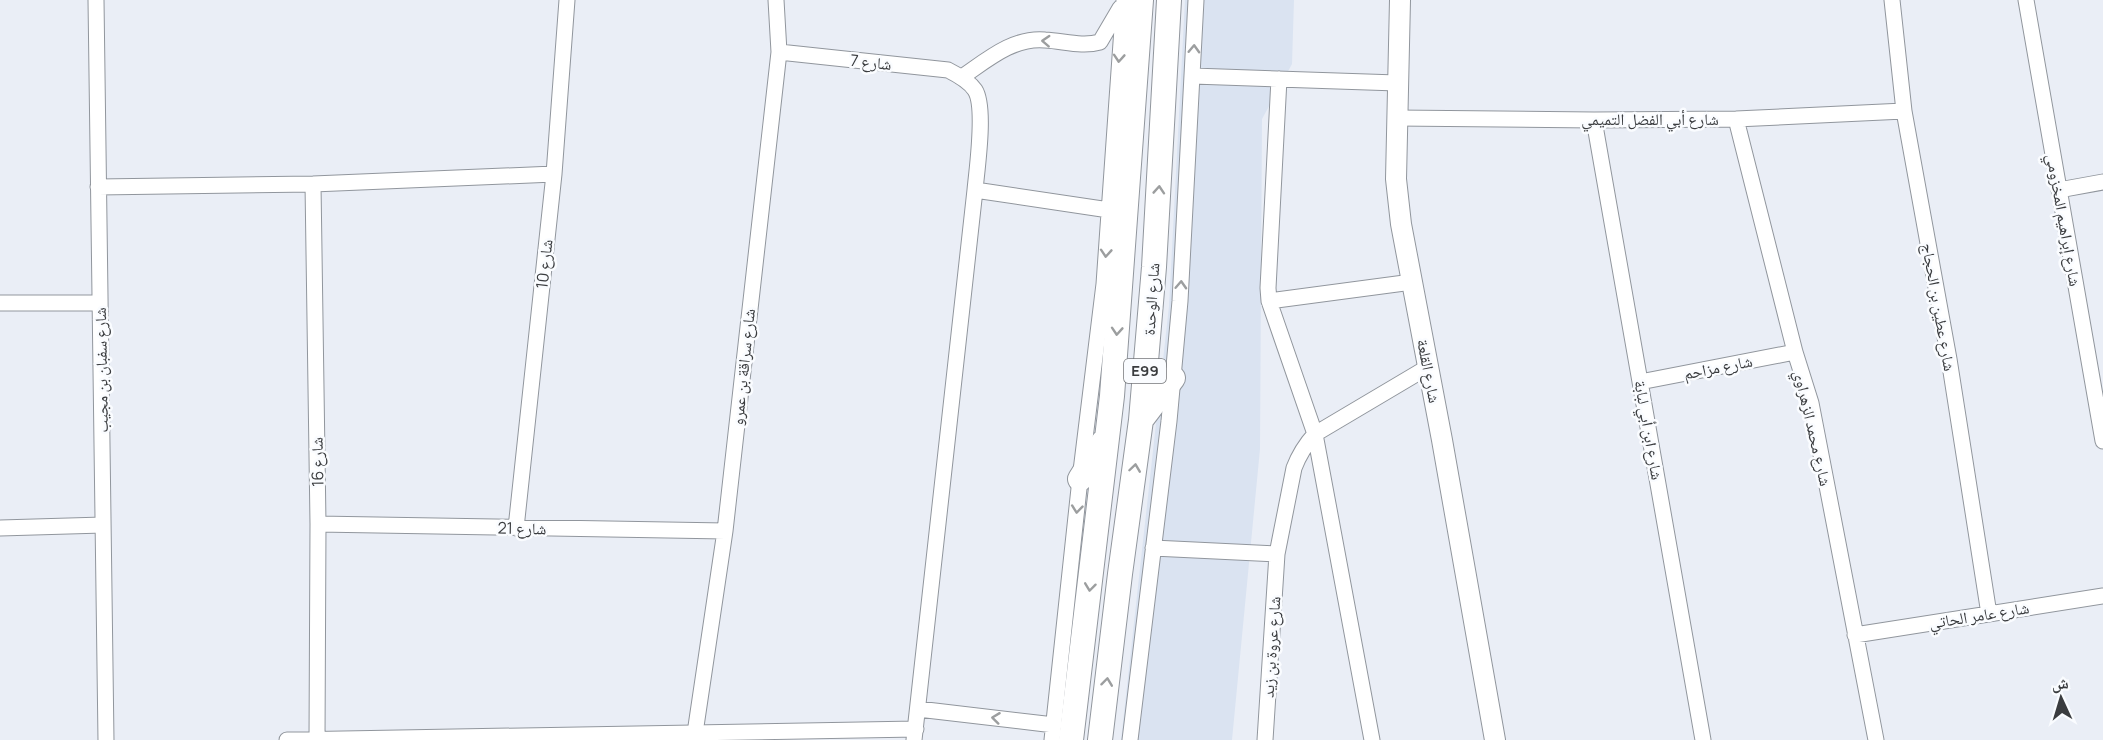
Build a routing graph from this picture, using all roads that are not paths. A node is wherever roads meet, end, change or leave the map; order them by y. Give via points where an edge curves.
1 (96, 0) edge
2 (567, 0) edge
3 (776, 0) edge
4 (1169, 0) edge
5 (1196, 0) edge
6 (1400, 0) edge
7 (1892, 0) edge
8 (2026, 0) edge
9 (1129, 1) edge
10 (779, 52) junction
11 (1193, 76) junction
12 (962, 77) junction
13 (1279, 79) junction
14 (1397, 83) junction
15 (1904, 111) junction
16 (1396, 117) junction
17 (1736, 119) junction
18 (1594, 120) junction
19 (554, 174) junction
20 (2103, 182) edge
21 (313, 184) junction
22 (98, 187) junction
23 (975, 190) junction
24 (2059, 190) junction
25 (1108, 210) junction
26 (1412, 282) junction
27 (1269, 301) junction
28 (0, 303) edge
29 (100, 303) junction
30 (1795, 352) junction
31 (1428, 367) junction
32 (1173, 378) junction
33 (1640, 382) junction
34 (1142, 420) junction
35 (1107, 434) junction
36 (1315, 434) junction
37 (2103, 441) edge
38 (1080, 479) junction
39 (318, 524) junction
40 (103, 525) junction
41 (0, 528) edge
42 (516, 528) junction
43 (725, 531) junction
44 (1153, 548) junction
45 (1277, 554) junction
46 (2103, 596) edge
47 (1989, 614) junction
48 (1855, 635) junction
49 (918, 709) junction
50 (695, 733) junction
51 (915, 735) edge
52 (1059, 735) edge
53 (106, 740) edge
54 (287, 740) edge
55 (317, 740) edge
56 (1100, 740) edge
57 (1130, 740) edge
58 (1265, 740) edge
59 (1372, 740) edge
60 (1495, 740) edge
61 (1703, 740) edge
62 (1876, 740) edge

1 - 22 street, شارع سفبان بن مجيب
2 - 19 street, شارع 10
3 - 10 street, شارع سراقة بن عمرو
34 -> 4 main road, شارع الوحدة / E99
11 -> 5 street
6 - 14 street, شارع القلعة
7 - 15 street, شارع عطين بن الحجاج
8 - 24 street, شارع إبراهيم المخزومي
9 -> 12 street via 1100,42 1088,45 1043,39 1022,41
9 -> 25 street
9 -> 35 main road, شارع الوحدة / E99 via 1112,396
10 - 12 street, شارع 7 via 948,70
10 - 43 street, شارع سراقة بن عمرو
11 - 13 street
32 -> 11 street
12 - 23 street via 976,91 981,110
13 - 14 street
13 - 27 street
14 - 16 street, شارع القلعة
15 - 17 street, شارع أبي الفضل التميمي
15 - 47 street, شارع عطين بن الحجاج via 1949,358
16 - 18 street, شارع أبي الفضل التميمي
16 - 26 street, شارع القلعة via 1396,179
17 - 18 street, شارع أبي الفضل التميمي
17 - 30 street, شارع محمد الزهراوي
18 - 33 street, شارع ابن أبي لبابة
19 - 21 street
19 - 42 street, شارع 10
20 - 24 street
21 - 22 street
21 - 39 street, شارع 16
22 - 29 street, شارع سفبان بن مجيب
23 - 25 street
23 - 49 street
24 - 37 street, شارع إبراهيم المخزومي
25 -> 38 street via 1104,284
26 - 27 street
26 - 31 street, شارع القلعة
27 - 36 street
28 - 29 street
29 - 40 street, شارع سفبان بن مجيب
30 - 33 street, شارع مزاحم
30 - 48 street, شارع محمد الزهراوي via 1811,403
31 - 36 street
31 - 60 street, شارع القلعة
32 - 34 main road
32 - 44 street
33 - 61 street, شارع ابن أبي لبابة
56 -> 34 main road, شارع الوحدة / E99
35 - 38 main road
35 -> 52 main road, شارع الوحدة / E99 via 1094,562
36 - 45 street, شارع عروة بن زيد via 1294,468
36 - 59 street
38 -> 52 street
39 - 42 street, شارع 21
39 - 55 street, شارع 16
40 - 41 street
40 - 53 street, شارع سفبان بن مجيب
42 - 43 street, شارع 21
43 - 50 street, شارع سراقة بن عمرو
44 - 45 street
44 - 57 street
45 - 58 street, شارع عروة بن زيد
46 - 47 street, شارع عامر الحاتي
47 - 48 street, شارع عامر الحاتي
48 - 62 street, شارع محمد الزهراوي
49 - 51 street
52 -> 49 street
50 - 51 street
50 - 55 street
54 - 55 street

